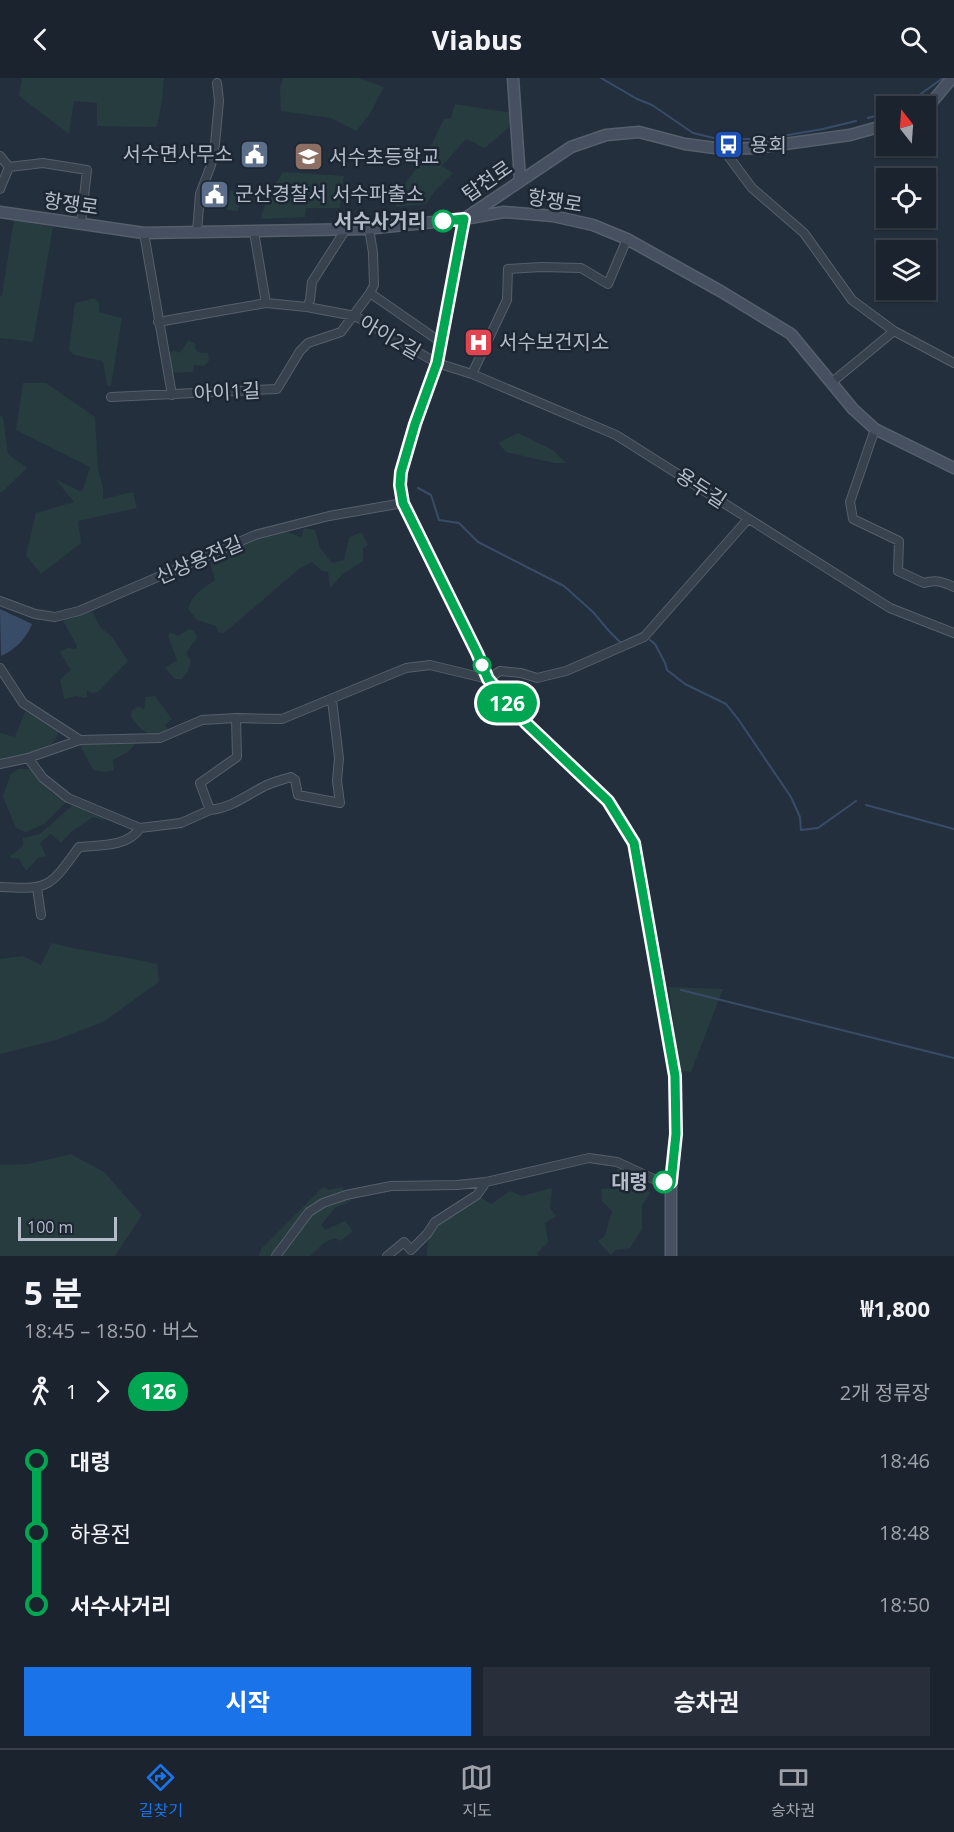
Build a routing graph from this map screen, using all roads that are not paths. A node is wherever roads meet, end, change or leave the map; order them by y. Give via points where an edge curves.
1 (513, 78) edge
2 (952, 78) edge
3 (217, 83) dead end
4 (936, 97) edge
5 (876, 128) edge
6 (723, 149) junction
7 (0, 156) edge
8 (9, 167) junction
9 (520, 179) junction
10 (0, 189) edge
11 (0, 212) edge
12 (464, 219) junction
13 (81, 223) junction
14 (369, 228) junction
15 (346, 229) junction
16 (197, 232) junction
17 (254, 232) junction
18 (144, 233) junction
19 (627, 239) junction
20 (370, 293) junction
21 (266, 303) junction
22 (307, 307) junction
23 (355, 316) junction
24 (158, 321) junction
25 (894, 331) junction
26 (442, 343) junction
27 (437, 363) junction
28 (954, 363) edge
29 (472, 374) junction
30 (831, 383) junction
31 (172, 395) junction
32 (111, 397) dead end
33 (875, 429) junction
34 (954, 468) edge
35 (403, 503) junction
36 (748, 519) junction
37 (954, 587) edge
38 (0, 601) edge
39 (954, 633) edge
40 (1, 670) edge
41 (488, 679) junction
42 (332, 700) junction
43 (236, 718) junction
44 (80, 740) junction
45 (28, 758) junction
46 (0, 764) edge
47 (210, 810) junction
48 (140, 828) junction
49 (0, 887) edge
50 (37, 888) junction
51 (41, 915) dead end
52 (486, 1182) junction
53 (671, 1182) junction
54 (276, 1256) edge
55 (387, 1256) edge
56 (670, 1256) edge

1 - 9 main road
2 - 4 main road
3 - 16 street via 215,144 200,194
5 - 6 main road, 탑천로 via 850,135
6 - 9 main road, 탑천로 via 639,132 606,135 571,147
6 - 25 street via 752,188 804,233 852,300
7 - 8 street
8 - 10 street
8 - 13 street via 44,163 87,170
9 - 12 main road, 탑천로
11 - 13 main road, 항쟁로
12 - 14 main road, 항쟁로
12 - 19 main road, 항쟁로 via 504,212 553,216 593,225
12 - 26 main road, 탑천로
13 - 18 main road, 항쟁로
14 - 15 main road, 항쟁로
14 - 20 street, 아이1길 via 374,285
15 - 17 main road, 항쟁로
15 - 22 street via 312,282
16 - 17 main road, 항쟁로
16 - 18 main road, 항쟁로
17 - 21 street
18 - 24 street, 아이1길
19 - 29 street via 608,284 581,268 508,269 507,300
19 - 30 main road, 항쟁로 via 791,334
20 - 23 street, 아이1길
20 - 26 street
21 - 22 street, 아이2길
21 - 24 street, 아이2길
22 - 23 street, 아이2길
23 - 27 street, 아이2길
23 - 31 street, 아이1길 via 341,332 308,343 277,390
24 - 31 street, 아이1길
25 - 28 street
25 - 30 street
26 - 27 main road, 탑천로
27 - 29 street, 용두길
27 - 35 main road, 탑천로 via 406,450 400,485
29 - 36 street, 용두길 via 616,435
30 - 33 main road, 항쟁로
31 - 32 street
33 - 34 main road, 항쟁로
33 - 37 street via 850,502 853,519 899,541 898,571 924,583 933,580
35 - 38 street, 신상용전길 via 255,535 79,611 55,617
35 - 41 main road, 탑천로
36 - 39 street, 용두길 via 890,608
36 - 41 street via 644,637 567,671 537,678 500,671
40 - 44 street via 23,703
41 - 42 street via 430,665 406,668
41 - 53 main road, 탑천로 via 526,723 608,801 634,843 675,1076 676,1134
42 - 43 street via 282,719
42 - 47 street via 340,803 298,795 291,777 221,809
43 - 44 street via 202,720 160,738
43 - 47 street via 237,757 200,783
44 - 45 street
45 - 46 street
45 - 48 street via 43,778 68,798
47 - 48 street via 181,823
48 - 50 street via 128,841 79,847 58,877
49 - 50 street
50 - 51 street
52 - 53 street via 589,1158 617,1162 658,1181
52 - 54 street via 391,1186 323,1203 309,1212
52 - 55 street via 477,1195 435,1222 411,1250 404,1242
53 - 56 main road, 탑천로

